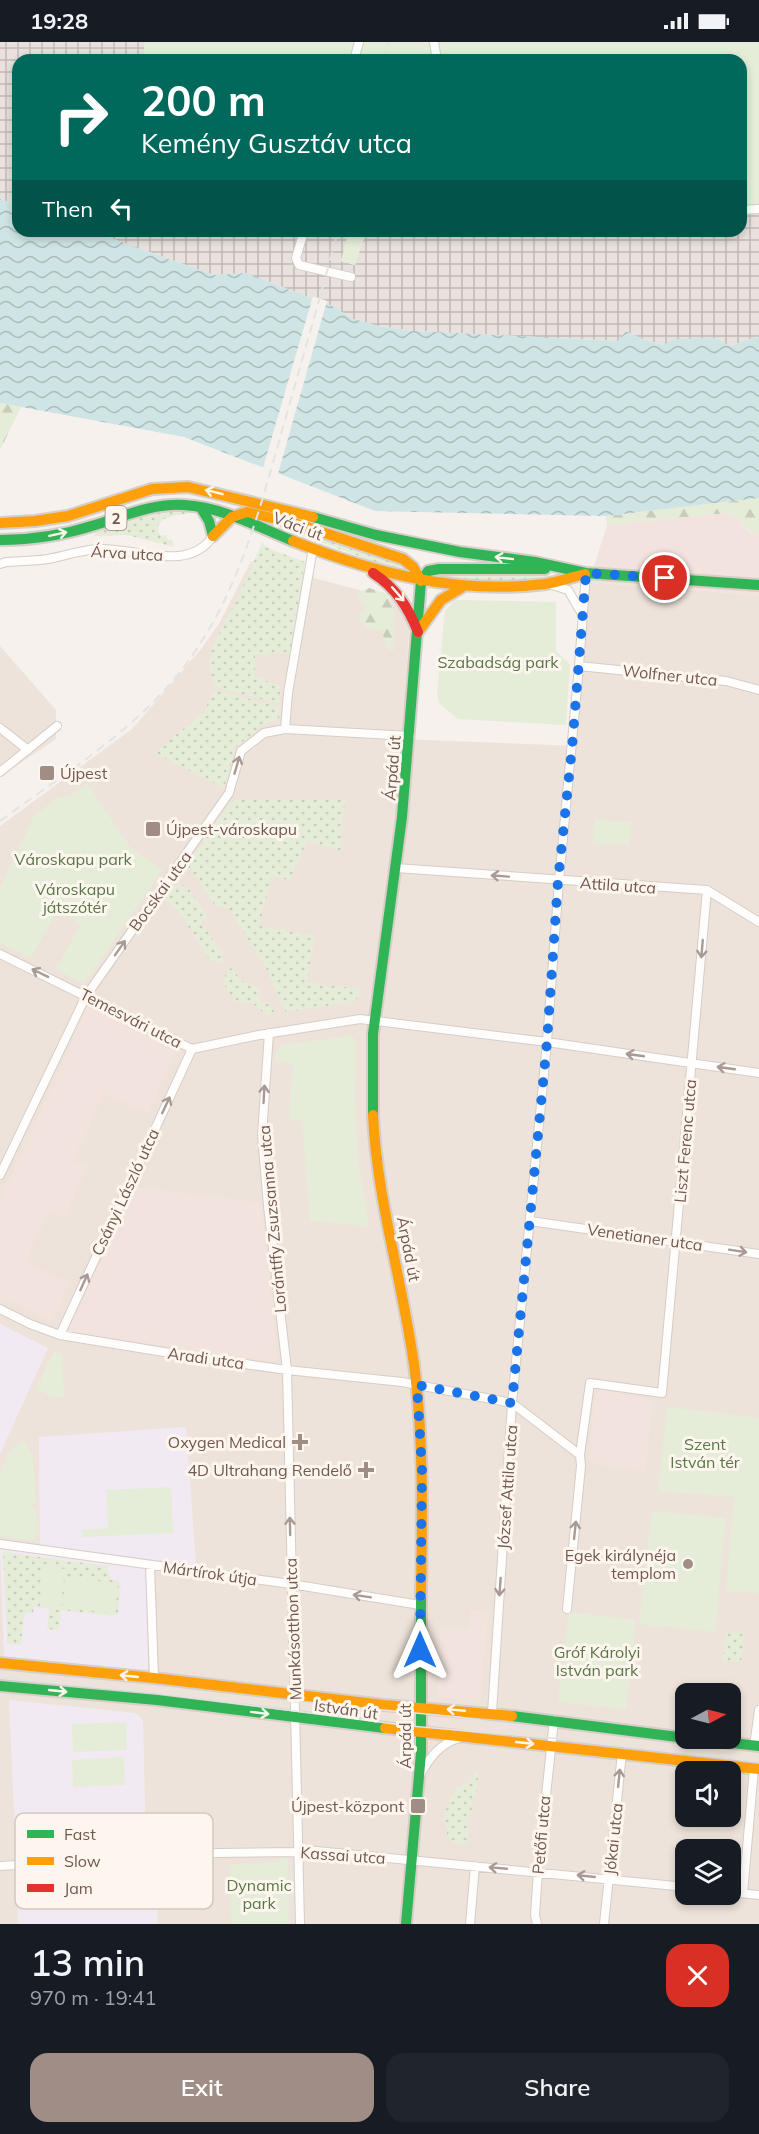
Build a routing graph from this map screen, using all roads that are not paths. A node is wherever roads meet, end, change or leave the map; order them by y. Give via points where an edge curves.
1 (302, 237) edge
2 (351, 277) dead end
3 (271, 507) junction
4 (201, 508) junction
5 (232, 516) junction
6 (0, 523) edge
7 (302, 525) junction
8 (212, 538) junction
9 (0, 540) edge
10 (349, 540) junction
11 (411, 543) junction
12 (313, 548) junction
13 (0, 564) edge
14 (363, 567) junction
15 (562, 568) junction
16 (586, 573) junction
17 (421, 581) junction
18 (548, 584) junction
19 (759, 585) edge
20 (467, 586) junction
21 (583, 615) junction
22 (418, 632) junction
23 (579, 666) junction
24 (759, 690) edge
25 (57, 726) dead end
26 (0, 728) edge
27 (285, 729) junction
28 (410, 736) junction
29 (28, 750) junction
30 (0, 772) edge
31 (396, 868) junction
32 (558, 881) junction
33 (707, 890) junction
34 (759, 922) edge
35 (0, 954) edge
36 (86, 996) junction
37 (375, 1020) junction
38 (269, 1033) junction
39 (547, 1042) junction
40 (192, 1049) junction
41 (693, 1064) junction
42 (759, 1073) edge
43 (0, 1174) edge
44 (530, 1221) junction
45 (676, 1241) junction
46 (759, 1254) edge
47 (0, 1309) edge
48 (60, 1335) junction
49 (287, 1370) junction
50 (417, 1385) junction
51 (512, 1403) junction
52 (580, 1455) junction
53 (0, 1544) edge
54 (150, 1565) junction
55 (291, 1584) junction
56 (420, 1605) junction
57 (567, 1610) dead end
58 (0, 1664) edge
59 (154, 1678) junction
60 (0, 1686) edge
61 (294, 1694) junction
62 (420, 1708) junction
63 (759, 1710) edge
64 (492, 1713) junction
65 (296, 1718) junction
66 (554, 1720) junction
67 (421, 1733) junction
68 (462, 1736) junction
69 (675, 1736) edge
70 (741, 1744) edge
71 (756, 1746) edge
72 (550, 1747) junction
73 (622, 1753) junction
74 (757, 1769) edge
75 (420, 1774) junction
76 (299, 1852) junction
77 (213, 1853) edge
78 (412, 1860) junction
79 (15, 1865) edge
80 (0, 1866) edge
81 (475, 1866) junction
82 (538, 1871) junction
83 (609, 1878) junction
84 (675, 1886) edge
85 (742, 1893) joint
86 (759, 1895) edge
87 (300, 1924) edge
88 (406, 1924) edge
89 (470, 1924) edge
90 (537, 1924) edge
91 (604, 1924) edge

1 - 2 street via 296,258 299,265
3 -> 6 main road, Váci út / 2 via 189,487 173,487 152,489 68,516
3 - 7 main road
3 - 11 main road, Váci út / 2
4 - 5 main road, Váci út / 2
4 - 8 main road via 209,521
9 -> 4 main road, Váci út / 2 via 42,538 167,505
5 - 7 main road via 247,512
5 - 8 main road
5 - 12 main road, Váci út / 2
7 - 10 main road
8 - 13 street, Árva utca via 197,551 181,555 92,549
10 - 11 main road
10 - 17 main road via 403,559
15 -> 11 main road, Váci út / 2
12 - 14 main road, Váci út / 2
12 - 27 street
14 - 17 main road, Váci út / 2
14 -> 22 main road via 404,600
15 - 16 main road, Váci út / 2
15 - 17 main road via 439,569 428,571
16 - 18 main road, Váci út / 2
16 - 19 main road, Váci út / 2
16 - 21 street, József Attila utca
17 - 20 main road, Váci út / 2
17 - 22 main road, Árpád út
18 - 20 main road, Váci út / 2
18 - 21 street via 568,590
20 - 22 main road via 449,592 438,602
21 - 23 street, József Attila utca
22 - 28 main road, Árpád út
23 - 24 street, Wolfner utca via 726,681
23 - 32 street, József Attila utca
25 - 29 street
26 - 29 street
27 - 28 street
36 -> 27 street, Bocskai utca via 229,793 241,751 264,733
28 - 31 main road, Árpád út
29 - 30 street
32 -> 31 street, Attila utca
31 - 37 main road, Árpád út
32 - 33 street, Attila utca
32 - 39 street, József Attila utca
33 - 34 street, Attila utca
33 -> 41 street, Liszt Ferenc utca
36 -> 35 street, Temesvári utca
36 - 40 street, Temesvári utca
36 - 43 street, Bocskai utca
37 - 38 street, Temesvári utca via 346,1020
37 - 39 street, Temesvári utca
37 - 50 main road, Árpád út via 374,1130
38 - 40 street, Temesvári utca
49 -> 38 street, Lorántffy Zsuzsanna utca via 262,1135
41 -> 39 street, Temesvári utca
39 - 44 street, József Attila utca
48 -> 40 street, Csányi László utca
42 -> 41 street, Temesvári utca
41 - 45 street, Liszt Ferenc utca
44 - 45 street, Venetianer utca
44 - 51 street, József Attila utca
45 -> 46 street, Venetianer utca
45 - 52 street, Liszt Ferenc utca via 662,1392 590,1383
47 - 48 street, Aradi utca
48 - 49 street, Aradi utca
49 - 50 street, Aradi utca
55 -> 49 street, Munkásotthon utca
50 - 51 street, Aradi utca
50 - 56 main road, Árpád út via 422,1470
51 - 52 street
51 -> 64 street, József Attila utca
57 -> 52 street
53 - 54 street, Mártírok útja
54 - 55 street, Mártírok útja
54 - 59 street
56 -> 55 street, Mártírok útja
55 - 61 street, Munkásotthon utca
56 - 62 main road, Árpád út
59 -> 58 main road, István út
59 - 61 main road, István út
60 -> 65 main road, István út
61 - 62 main road, István út
61 - 65 street, Munkásotthon utca
64 -> 62 main road, István út
62 - 67 main road, Árpád út
63 - 71 street
64 - 66 main road, István út
65 - 67 main road, István út
65 - 76 street, Munkásotthon utca
66 - 69 main road, István út
66 - 72 street, Petőfi utca
67 - 68 main road, István út
67 - 75 main road, Árpád út
68 -> 72 main road, István út
68 - 75 street via 437,1750
70 - 71 main road, István út
72 - 73 main road, István út
72 - 82 street, Petőfi utca
73 - 74 main road, István út
83 -> 73 street, Jókai utca
74 - 85 street
75 - 78 main road, Árpád út
76 - 77 street, Kassai utca
76 - 78 street, Kassai utca
76 - 87 street, Munkásotthon utca
78 - 81 street, Kassai utca
78 - 88 main road, Árpád út
79 - 80 street, Kassai utca
82 -> 81 street, Kassai utca
81 - 89 street
83 -> 82 street, Kassai utca
82 - 90 street, Petőfi utca
83 - 84 street, Kassai utca
83 - 91 street, Jókai utca
85 - 86 street

